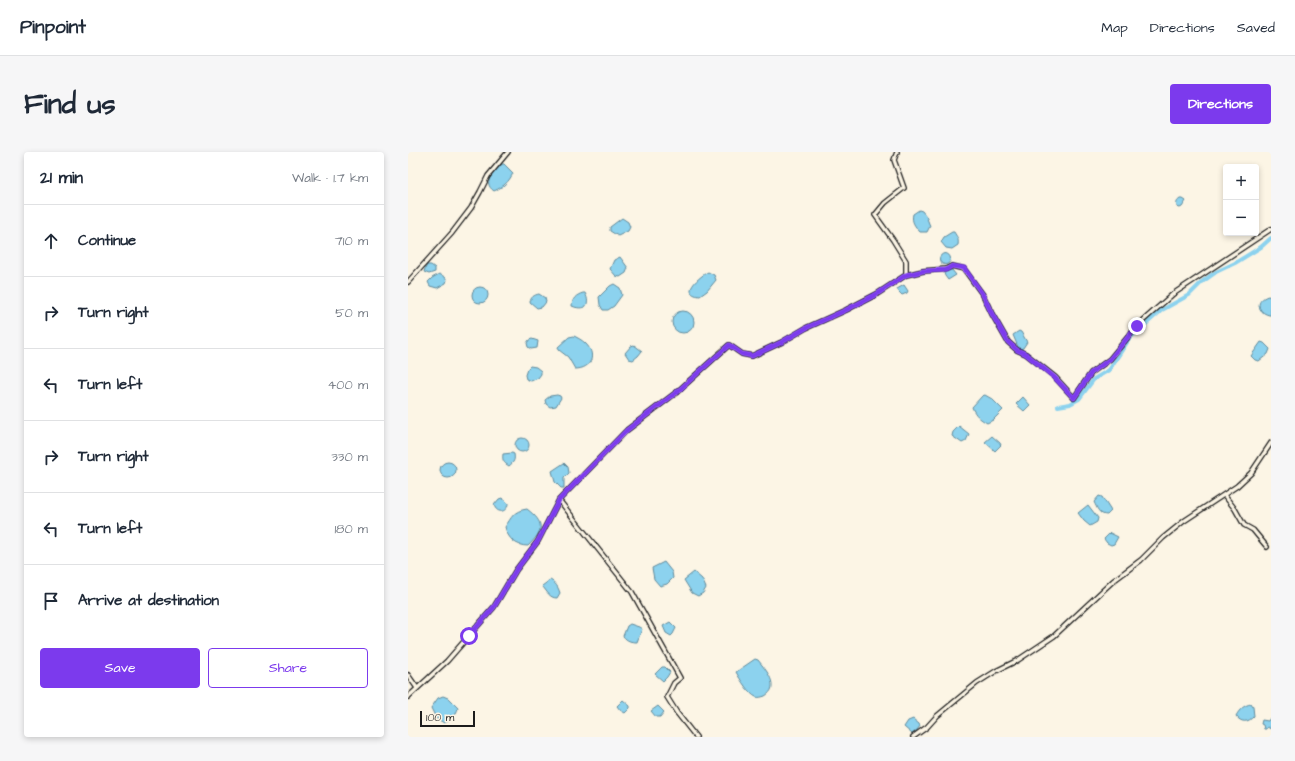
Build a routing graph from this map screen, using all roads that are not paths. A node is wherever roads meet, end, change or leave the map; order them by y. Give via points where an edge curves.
1 (508, 152) edge
2 (897, 152) edge
3 (1271, 229) edge
4 (906, 275) junction
5 (408, 282) edge
6 (1271, 443) edge
7 (1224, 495) junction
8 (559, 500) junction
9 (1267, 548) dead end
10 (408, 675) edge
11 (417, 688) junction
12 (408, 696) edge
13 (696, 737) edge
14 (913, 737) edge

1 - 5 street via 488,176 471,208 452,233
2 - 4 street via 894,160 904,188 875,215 906,261
3 - 4 street via 1173,294 1137,326 1110,359 1091,373 1074,398 1055,378 1008,342 983,295 964,268 952,266 946,270
4 - 8 street via 858,304 752,356 742,354 729,345 677,392 627,430
6 - 7 street via 1251,473
7 - 9 street via 1244,525 1253,530
7 - 14 street via 1163,538 1054,636 977,683
8 - 11 street via 538,541 516,570 494,607 447,661
8 - 13 street via 632,592 680,678 674,683 667,697
10 - 11 street
11 - 12 street

